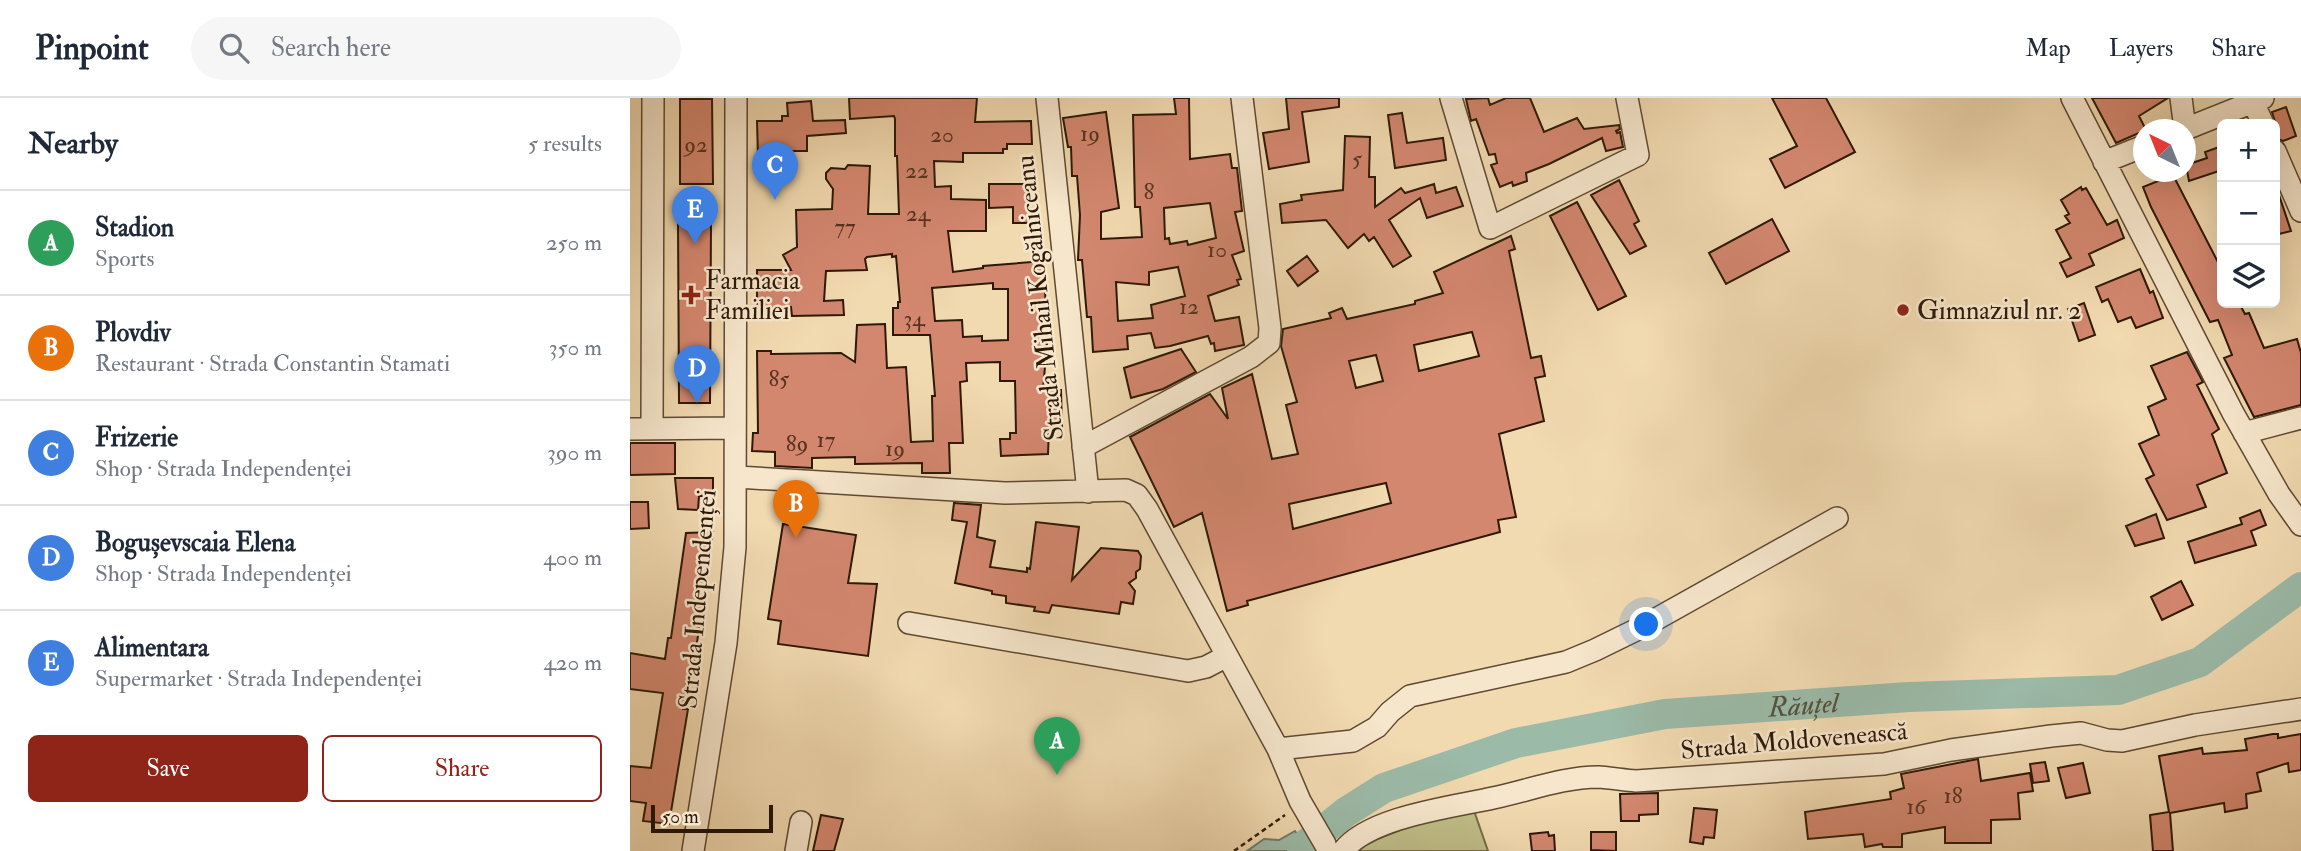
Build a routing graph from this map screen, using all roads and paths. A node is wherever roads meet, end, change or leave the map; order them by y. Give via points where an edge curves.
1 (653, 98) edge
2 (736, 98) edge
3 (1047, 98) edge
4 (1242, 98) edge
5 (1451, 98) edge
6 (1628, 98) edge
7 (2072, 98) edge
8 (2181, 98) edge
9 (2258, 100) edge
10 (2183, 119) edge
11 (2262, 119) edge
12 (2196, 124) edge
13 (2133, 150) edge
14 (2104, 162) junction
15 (2280, 163) edge
16 (2301, 211) edge
17 (2301, 418) edge
18 (734, 428) junction
19 (630, 429) edge
20 (652, 429) junction
21 (2244, 433) junction
22 (1083, 447) junction
23 (737, 477) junction
24 (1088, 492) junction
25 (1837, 518) dead end
26 (2300, 523) edge
27 (909, 624) dead end
28 (1227, 656) junction
29 (2301, 709) edge
30 (1278, 749) junction
31 (1305, 809) junction
32 (801, 822) dead end
33 (1334, 848) edge
34 (693, 851) edge
35 (796, 851) edge
36 (1234, 851) edge

1 - 20 street
2 - 18 street, Strada Independenței
3 - 22 street, Strada Mihail Kogălniceanu
4 - 22 street via 1269,344
5 - 6 street via 1490,228 1638,155
7 - 14 street
8 - 10 street
9 - 11 street
9 - 12 street
13 - 14 street
14 - 21 street
15 - 16 street
17 - 21 street
18 - 20 street
18 - 23 street, Strada Independenței
19 - 20 street
21 - 26 street
22 - 24 street, Strada Mihail Kogălniceanu
23 - 24 street via 1005,493
23 - 34 street, Strada Independenței via 726,643
24 - 28 street via 1132,492 1139,498
25 - 30 street via 1642,627 1576,658 1410,696 1377,727 1353,741
27 - 28 street via 1188,671
28 - 30 street
29 - 33 street, Strada Moldovenească via 2122,741 2081,733 1884,764 1636,782 1566,781 1401,819
30 - 31 street
31 - 33 street
31 - 36 path
32 - 35 street

